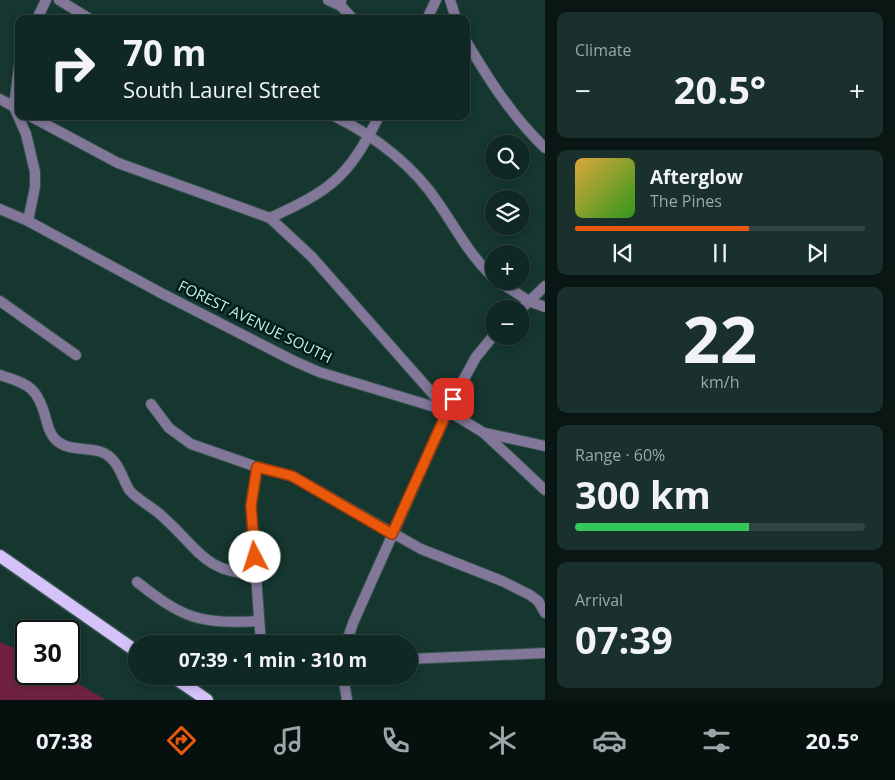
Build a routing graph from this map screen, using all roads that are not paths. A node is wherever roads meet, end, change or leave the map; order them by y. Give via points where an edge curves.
1 (46, 0) edge
2 (59, 0) edge
3 (328, 0) edge
4 (436, 0) edge
5 (450, 0) edge
6 (341, 3) edge
7 (39, 15) edge
8 (83, 15) edge
9 (350, 15) edge
10 (429, 15) edge
11 (455, 15) edge
12 (470, 48) edge
13 (0, 99) edge
14 (15, 108) edge
15 (20, 120) edge
16 (37, 120) edge
17 (341, 120) edge
18 (377, 120) edge
19 (369, 136) junction
20 (545, 148) edge
21 (0, 209) edge
22 (270, 218) junction
23 (28, 220) junction
24 (485, 269) edge
25 (545, 286) edge
26 (508, 290) edge
27 (519, 300) edge
28 (530, 300) edge
29 (0, 301) edge
30 (530, 306) edge
31 (545, 307) edge
32 (485, 345) edge
33 (76, 355) dead end
34 (0, 374) edge
35 (151, 404) dead end
36 (448, 411) junction
37 (484, 433) junction
38 (545, 446) edge
39 (257, 467) junction
40 (545, 490) edge
41 (392, 534) junction
42 (0, 556) edge
43 (256, 574) junction
44 (137, 582) dead end
45 (545, 613) edge
46 (259, 621) junction
47 (260, 635) edge
48 (349, 635) edge
49 (128, 645) edge
50 (545, 653) edge
51 (418, 659) edge
52 (185, 685) edge
53 (344, 685) edge
54 (207, 700) edge
55 (347, 700) edge

1 - 7 street
2 - 8 street
3 - 6 street
4 - 10 street
5 - 11 street
6 - 9 street
12 - 20 street via 501,98
13 - 14 street
15 - 23 street via 35,172
16 - 22 street via 118,163
17 - 19 street
18 - 19 street
19 - 22 street via 353,162 328,188
19 - 24 street via 417,175 472,255
21 - 23 street, FOREST AVENUE SOUTH
22 - 36 street via 312,257
23 - 36 street, FOREST AVENUE SOUTH via 294,361 319,372
25 - 28 street
26 - 27 street
29 - 33 street
30 - 31 street
32 - 36 street via 476,356
34 - 43 street via 24,382 36,393 49,431 59,443 75,449 96,450 111,458 129,490 163,516 206,559 235,574
35 - 39 street via 163,423 190,444
36 - 37 street, FOREST AVENUE SOUTH
36 - 41 street
37 - 38 street
37 - 40 street, FOREST AVENUE SOUTH
39 - 41 street via 292,476
39 - 43 street via 251,506
41 - 45 street via 530,595
41 - 48 street
42 - 49 main road
43 - 46 street
44 - 46 street via 166,604 198,619 220,623
46 - 47 street
50 - 51 street
52 - 54 main road
53 - 55 street

